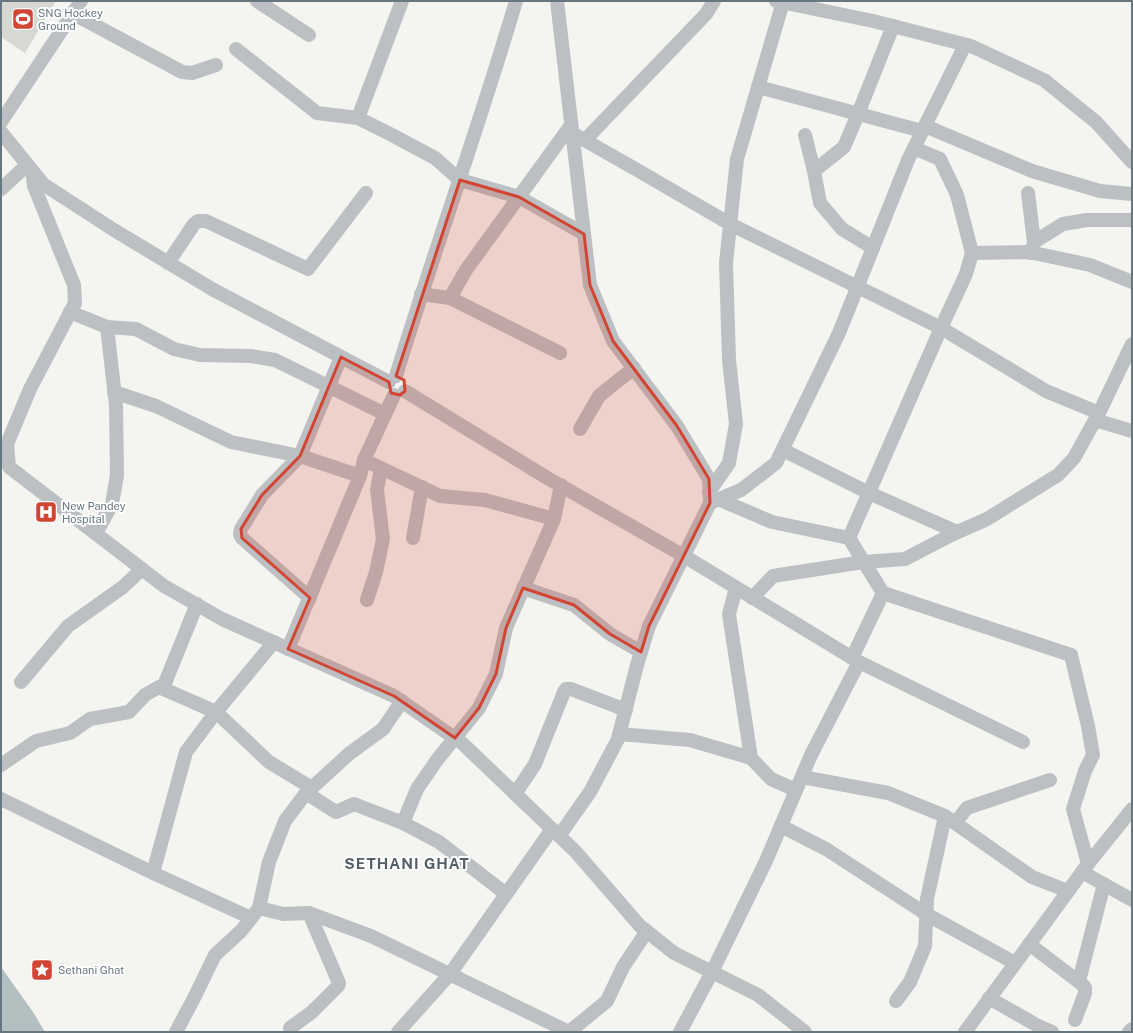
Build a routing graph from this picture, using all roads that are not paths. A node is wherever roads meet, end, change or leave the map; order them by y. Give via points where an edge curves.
1 (81, 1) edge
2 (257, 1) edge
3 (402, 1) edge
4 (516, 1) edge
5 (557, 1) edge
6 (714, 1) edge
7 (780, 2) edge
8 (72, 13) junction
9 (893, 26) junction
10 (309, 36) dead end
11 (965, 45) junction
12 (236, 49) dead end
13 (216, 65) dead end
14 (758, 87) junction
15 (858, 114) junction
16 (358, 118) junction
17 (1, 122) edge
18 (923, 128) junction
19 (1, 132) edge
20 (576, 133) junction
21 (805, 135) dead end
22 (914, 148) junction
23 (1132, 162) edge
24 (29, 168) junction
25 (814, 171) junction
26 (460, 180) junction
27 (1, 189) edge
28 (366, 193) dead end
29 (1028, 193) dead end
30 (1132, 194) edge
31 (519, 197) junction
32 (1132, 220) edge
33 (730, 224) junction
34 (584, 234) junction
35 (1033, 247) junction
36 (873, 248) junction
37 (972, 253) junction
38 (168, 263) junction
39 (1132, 282) edge
40 (857, 287) junction
41 (421, 294) junction
42 (450, 298) junction
43 (70, 312) junction
44 (107, 327) junction
45 (941, 328) junction
46 (1132, 344) edge
47 (560, 353) dead end
48 (340, 357) junction
49 (634, 368) junction
50 (1125, 373) edge
51 (392, 379) junction
52 (328, 386) junction
53 (114, 392) junction
54 (399, 393) junction
55 (385, 414) junction
56 (1097, 417) junction
57 (580, 429) dead end
58 (1132, 431) edge
59 (783, 450) junction
60 (300, 456) junction
61 (3, 459) edge
62 (364, 460) junction
63 (381, 468) junction
64 (360, 476) junction
65 (561, 485) junction
66 (422, 488) junction
67 (869, 493) junction
68 (712, 498) junction
69 (554, 519) junction
70 (958, 532) junction
71 (96, 533) junction
72 (413, 538) dead end
73 (849, 538) junction
74 (684, 556) junction
75 (863, 562) junction
76 (142, 569) junction
77 (523, 588) junction
78 (736, 588) junction
79 (883, 593) junction
80 (310, 598) junction
81 (752, 598) junction
82 (367, 600) dead end
83 (197, 604) junction
84 (274, 642) junction
85 (288, 649) junction
86 (641, 652) junction
87 (856, 660) junction
88 (21, 682) dead end
89 (163, 688) junction
90 (402, 701) junction
91 (626, 710) junction
92 (216, 712) junction
93 (620, 734) junction
94 (455, 738) junction
95 (1023, 742) dead end
96 (751, 758) junction
97 (1, 765) edge
98 (1050, 780) dead end
99 (799, 784) junction
100 (892, 784) dead end
101 (856, 787) junction
102 (309, 791) junction
103 (515, 794) junction
104 (1, 799) edge
105 (1132, 809) edge
106 (950, 820) junction
107 (403, 823) junction
108 (781, 826) junction
109 (556, 832) junction
110 (1085, 868) junction
111 (153, 873) junction
112 (1104, 884) junction
113 (1068, 892) junction
114 (506, 894) junction
115 (1132, 900) edge
116 (255, 913) junction
117 (309, 913) junction
118 (926, 914) junction
119 (647, 931) junction
120 (1029, 944) junction
121 (1015, 964) junction
122 (712, 972) junction
123 (450, 974) junction
124 (1079, 982) junction
125 (989, 998) junction
126 (896, 1001) dead end
127 (1075, 1020) dead end
128 (290, 1028) dead end
129 (1132, 1029) edge
130 (176, 1032) edge
131 (398, 1032) edge
132 (569, 1032) edge
133 (680, 1032) edge
134 (805, 1032) edge
135 (964, 1032) edge
136 (1052, 1032) edge
137 (1129, 1032) edge

1 - 8 street
2 - 10 street
3 - 16 street
4 - 26 street
5 - 20 street
6 - 20 street via 706,14
7 - 9 street
7 - 14 street
8 - 13 street via 182,72 192,73
8 - 17 street
9 - 11 street
9 - 15 street
11 - 18 street
11 - 23 street via 1044,80 1096,122
12 - 16 street via 317,113
14 - 15 street
14 - 33 street via 737,159
15 - 18 street
15 - 25 street via 844,147
16 - 26 street via 435,158
18 - 22 street
18 - 30 street via 1032,171 1100,191
19 - 24 street
20 - 31 street
20 - 33 street
20 - 34 street
21 - 25 street
22 - 36 street
22 - 37 street via 940,159 957,195
24 - 27 street
24 - 38 street via 43,184
24 - 43 street via 74,286 75,303
25 - 36 street via 820,203 842,229
26 - 31 street
26 - 41 street
28 - 38 street via 308,269 206,221 194,224
29 - 35 street
31 - 34 street
31 - 42 street via 466,270
32 - 35 street via 1086,220 1063,224
33 - 40 street
33 - 68 street via 726,264 729,360 736,424 729,463
34 - 49 street via 590,285 613,341
35 - 37 street
35 - 39 street via 1090,264
36 - 40 street
37 - 45 street via 966,274
38 - 48 street
40 - 45 street
40 - 59 street via 839,333
41 - 42 street
41 - 51 street
42 - 47 street
43 - 44 street
43 - 61 street via 30,389
44 - 52 street via 136,329 174,349 200,355 251,356 275,360
44 - 53 street
45 - 56 street via 1046,391
45 - 67 street
46 - 50 street
48 - 51 street
48 - 52 street
49 - 57 street via 604,391
49 - 68 street via 677,426 708,479
50 - 56 street
51 - 54 street via 404,380 407,386
52 - 55 street
52 - 60 street
53 - 60 street via 156,406 230,442
53 - 71 street via 117,475 112,504
54 - 55 street
54 - 65 street
55 - 62 street
56 - 58 street
56 - 70 street via 1074,458 1058,475 987,519
59 - 67 street
59 - 68 street via 776,463 741,490
60 - 64 street
60 - 80 street via 262,495 240,534
61 - 71 street via 8,467
62 - 63 street
62 - 64 street
63 - 66 street
63 - 82 street via 377,490 383,539
64 - 80 street
65 - 69 street
65 - 74 street
66 - 69 street via 440,496 485,500
66 - 72 street
67 - 70 street
67 - 73 street
68 - 73 street via 772,522
68 - 74 street
69 - 77 street
70 - 75 street via 905,559
71 - 76 street
73 - 75 street
74 - 78 street
74 - 86 street via 649,626
75 - 79 street
75 - 81 street via 773,576
76 - 83 street via 164,586
76 - 88 street via 123,587 68,626
77 - 86 street via 574,605 610,634
77 - 94 street via 506,628 496,674 479,708
78 - 81 street
78 - 96 street via 729,614
79 - 87 street
79 - 110 street via 1071,655 1093,755 1073,809
80 - 85 street
81 - 87 street
83 - 84 street via 222,619
83 - 89 street
84 - 85 street
84 - 92 street
85 - 90 street
86 - 91 street
87 - 95 street
87 - 99 street
89 - 92 street
89 - 97 street via 159,687 145,695 129,712 90,719 70,733 36,741
90 - 94 street
90 - 102 street via 383,729 350,753
91 - 93 street
91 - 103 street via 566,689 535,764
92 - 102 street via 269,762
92 - 111 street via 186,752
93 - 96 street via 690,740
93 - 109 street via 590,792
94 - 103 street
94 - 107 street via 417,789
96 - 99 street via 771,779
98 - 106 street via 967,808
99 - 101 street
99 - 108 street
100 - 101 street
101 - 106 street via 888,793
102 - 107 street via 336,812 354,804
102 - 116 street via 284,821 268,862
103 - 109 street
104 - 111 street
105 - 110 street
106 - 113 street via 1032,877
106 - 118 street via 927,899
107 - 114 street via 439,842
108 - 118 street via 826,849
108 - 122 street
109 - 114 street
109 - 119 street
110 - 112 street
110 - 113 street
111 - 116 street
112 - 115 street
112 - 124 street
113 - 120 street
114 - 123 street
116 - 117 street
116 - 130 street via 241,931 214,955
117 - 123 street via 371,936
117 - 128 street via 339,983 312,1012
118 - 121 street
118 - 126 street via 925,946 910,982
119 - 122 street via 674,954
119 - 132 street via 623,967 607,1001
120 - 121 street
120 - 124 street
121 - 125 street
122 - 133 street
122 - 134 street via 758,995
123 - 131 street
123 - 132 street
124 - 127 street via 1085,988 1085,993
125 - 135 street
125 - 136 street
129 - 137 street

